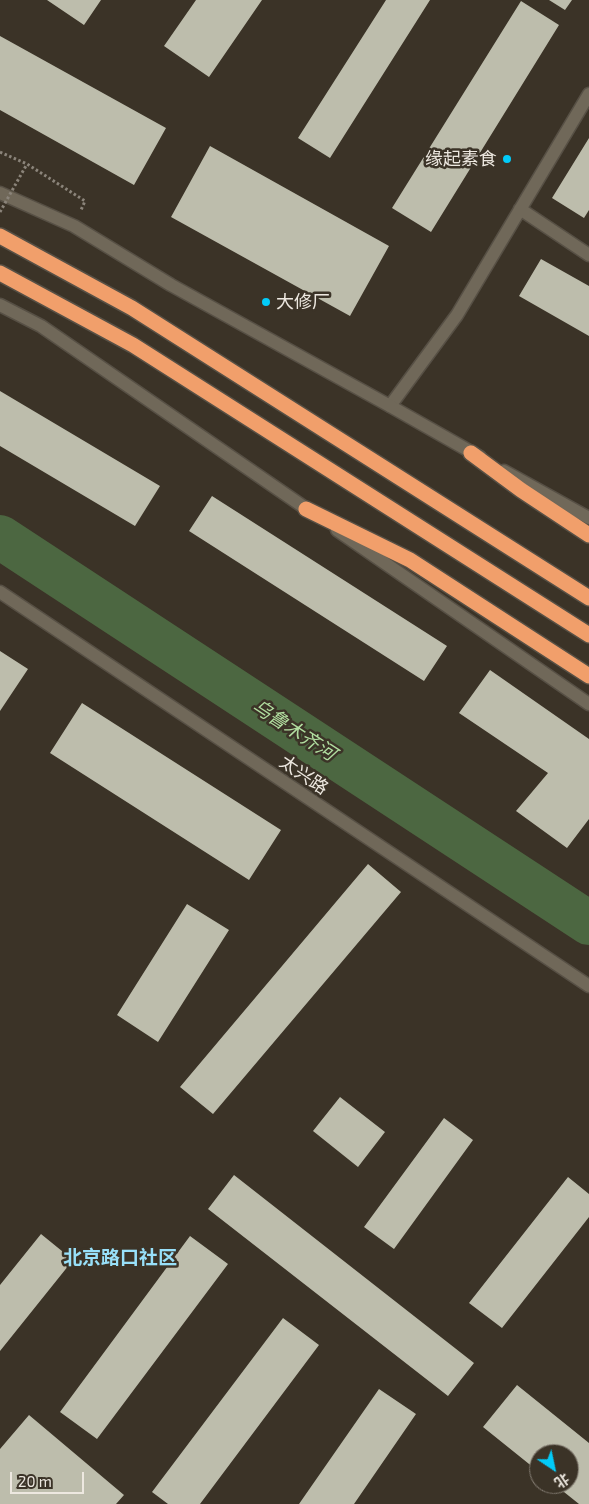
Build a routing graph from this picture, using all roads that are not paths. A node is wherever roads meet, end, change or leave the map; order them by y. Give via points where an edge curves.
1 (589, 94) edge
2 (0, 194) edge
3 (520, 209) junction
4 (0, 236) edge
5 (589, 255) edge
6 (0, 273) edge
7 (0, 305) edge
8 (390, 406) junction
9 (471, 452) junction
10 (306, 509) junction
11 (589, 518) edge
12 (589, 535) edge
13 (0, 592) edge
14 (589, 598) edge
15 (589, 635) edge
16 (589, 676) edge
17 (589, 704) edge
18 (589, 986) edge

1 - 3 main road
2 - 8 main road via 74,226 171,285
3 - 5 main road
3 - 8 main road via 457,315
4 - 14 highway via 132,308
6 - 15 highway via 133,345
7 - 10 main road via 41,326
8 - 9 main road
9 - 11 main road
9 - 12 highway
10 - 16 highway via 410,560
10 - 17 main road
13 - 18 main road, 太兴路

